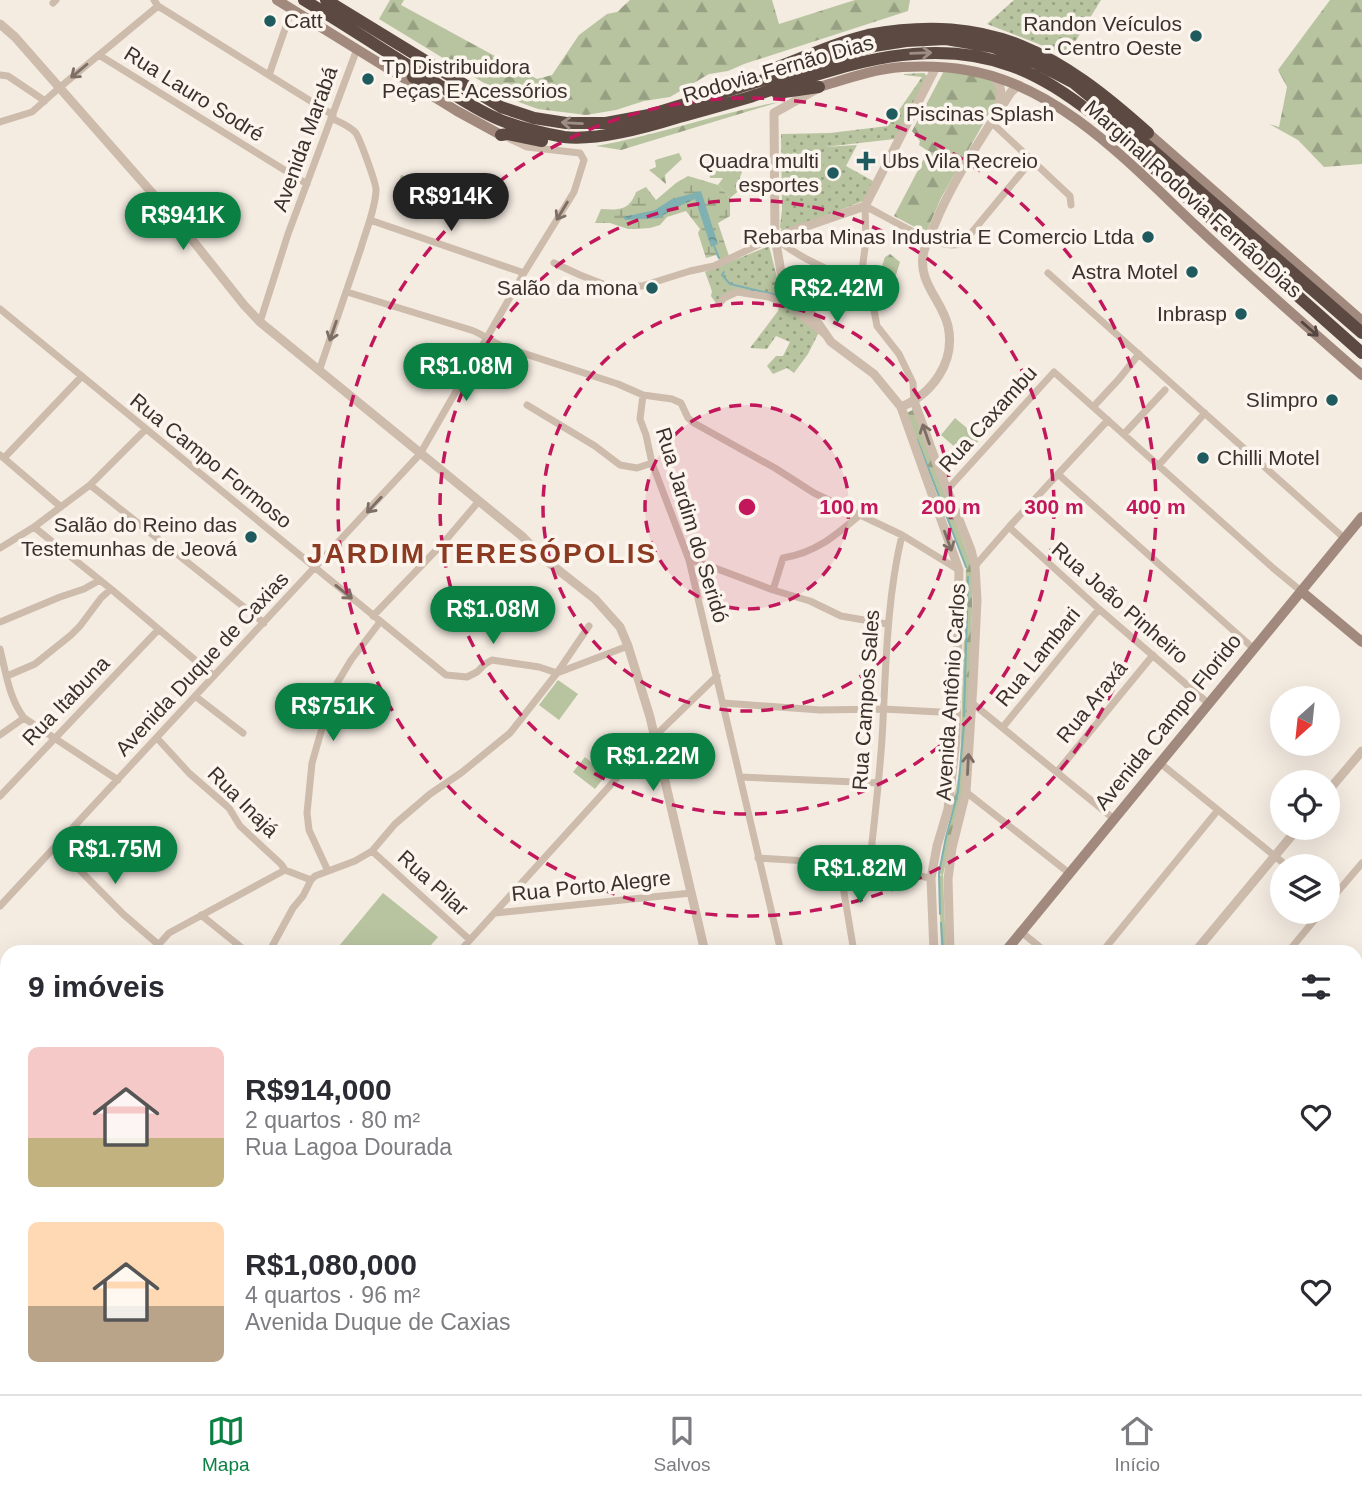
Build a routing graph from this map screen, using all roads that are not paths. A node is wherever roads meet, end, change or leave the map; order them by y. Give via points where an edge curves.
1 (277, 0) edge
2 (341, 0) edge
3 (156, 3) edge
4 (299, 3) edge
5 (322, 4) edge
6 (0, 24) edge
7 (389, 39) junction
8 (370, 41) junction
9 (357, 49) junction
10 (99, 55) junction
11 (936, 67) junction
12 (0, 75) edge
13 (270, 75) junction
14 (990, 76) junction
15 (1019, 85) junction
16 (819, 87) junction
17 (59, 88) junction
18 (429, 94) junction
19 (715, 95) junction
20 (748, 97) junction
21 (45, 101) junction
22 (332, 116) junction
23 (994, 119) junction
24 (0, 122) edge
25 (1148, 133) joint
26 (500, 135) junction
27 (602, 135) junction
28 (1032, 160) junction
29 (307, 184) junction
30 (1071, 205) dead end
31 (865, 206) junction
32 (370, 220) junction
33 (775, 237) junction
34 (928, 239) junction
35 (554, 263) dead end
36 (524, 273) junction
37 (1048, 273) dead end
38 (860, 285) junction
39 (347, 292) junction
40 (719, 304) dead end
41 (0, 309) edge
42 (1362, 321) edge
43 (260, 322) junction
44 (1362, 333) edge
45 (827, 337) junction
46 (488, 338) junction
47 (1362, 353) edge
48 (1139, 354) junction
49 (319, 371) junction
50 (1362, 375) edge
51 (82, 376) junction
52 (1165, 390) dead end
53 (643, 395) junction
54 (914, 401) junction
55 (527, 405) dead end
56 (901, 407) junction
57 (1093, 407) junction
58 (1205, 413) junction
59 (1108, 420) junction
60 (146, 429) junction
61 (1124, 434) junction
62 (420, 454) junction
63 (2, 456) edge
64 (652, 463) junction
65 (1158, 466) junction
66 (1059, 475) junction
67 (90, 485) junction
68 (947, 490) junction
69 (479, 501) junction
70 (61, 507) junction
71 (861, 514) junction
72 (1362, 517) edge
73 (34, 527) junction
74 (1009, 527) junction
75 (902, 535) junction
76 (1344, 538) junction
77 (0, 548) edge
78 (689, 560) junction
79 (975, 566) junction
80 (315, 569) junction
81 (959, 570) junction
82 (100, 580) junction
83 (111, 589) junction
84 (773, 590) junction
85 (1301, 591) junction
86 (1099, 610) junction
87 (373, 616) junction
88 (0, 622) edge
89 (380, 622) junction
90 (264, 623) junction
91 (887, 624) junction
92 (590, 626) dead end
93 (158, 630) junction
94 (1361, 638) edge
95 (628, 646) junction
96 (1253, 648) junction
97 (0, 649) edge
98 (1153, 655) junction
99 (557, 673) junction
100 (7, 676) junction
101 (214, 676) junction
102 (717, 676) junction
103 (195, 696) junction
104 (723, 703) junction
105 (972, 703) junction
106 (1209, 704) junction
107 (883, 709) junction
108 (958, 713) junction
109 (24, 718) junction
110 (1003, 727) junction
111 (243, 733) dead end
112 (0, 735) edge
113 (655, 736) junction
114 (56, 738) junction
115 (157, 738) junction
116 (1362, 751) edge
117 (1160, 763) junction
118 (1057, 772) junction
119 (740, 778) junction
120 (1340, 778) edge
121 (118, 780) junction
122 (878, 783) junction
123 (967, 792) junction
124 (0, 796) edge
125 (1218, 810) junction
126 (1115, 819) junction
127 (1288, 840) edge
128 (56, 846) junction
129 (372, 851) junction
130 (1273, 854) edge
131 (1277, 854) edge
132 (758, 858) junction
133 (1270, 862) edge
134 (839, 863) junction
135 (1362, 863) edge
136 (869, 869) junction
137 (285, 870) junction
138 (328, 871) junction
139 (1069, 873) junction
140 (931, 878) junction
141 (311, 880) junction
142 (1340, 889) edge
143 (691, 893) junction
144 (0, 906) edge
145 (494, 914) junction
146 (201, 915) junction
147 (1311, 924) edge
148 (1020, 931) junction
149 (470, 940) junction
150 (158, 944) joint
151 (238, 945) edge
152 (273, 945) edge
153 (465, 945) edge
154 (703, 945) edge
155 (780, 945) edge
156 (853, 945) edge
157 (934, 945) edge
158 (950, 945) edge
159 (1010, 945) edge
160 (1037, 945) edge
161 (1108, 945) edge
162 (1201, 945) edge
163 (1294, 945) edge

1 - 4 main road
2 - 7 highway
3 - 10 street
3 - 13 street
4 - 5 highway, Rodovia Fernão Dias
4 - 9 main road
4 - 13 street
5 - 7 highway, Rodovia Fernão Dias
5 - 8 highway, Rodovia Fernão Dias
6 - 17 street
19 -> 7 highway, Rodovia Fernão Dias via 606,123 534,118 501,107
8 - 18 highway
8 - 27 highway, Rodovia Fernão Dias via 498,120 568,137
9 - 18 main road
9 - 22 street, Avenida Marabá
10 -> 17 street
10 - 29 street, Rua Lauro Sodré
11 - 14 main road, Marginal Rodovia Fernão Dias
11 - 16 main road, Marginal Rodovia Fernão Dias via 856,75
11 - 31 street
12 - 21 street
13 - 22 street
14 - 15 main road, Marginal Rodovia Fernão Dias
14 - 23 street via 1002,92
15 - 23 street
15 -> 50 main road, Marginal Rodovia Fernão Dias via 1085,125
16 - 20 highway
16 - 33 street, Avenida Antônio Carlos via 774,113
17 - 21 street
17 - 43 street
18 - 26 main road
19 - 25 highway via 869,35 930,28 958,30 1020,44 1044,55 1093,86
19 - 44 highway, Rodovia Fernão Dias via 874,46 906,41 946,38 1023,58 1074,83 1093,98
20 - 27 highway, Rodovia Fernão Dias
20 -> 47 highway, Rodovia Fernão Dias via 834,68 907,54 964,55 1010,65 1093,114
21 - 24 street via 32,112
22 - 29 street, Avenida Marabá
22 - 32 street via 361,141 377,190
23 - 28 street
23 - 34 street via 958,176
25 - 42 main road
26 - 27 highway via 560,144
26 -> 36 street, Avenida Duque de Caxias via 527,147 577,152 584,160 574,192
28 - 30 street via 1070,196
28 - 34 street via 963,243 951,246
29 - 43 street, Avenida Marabá
31 - 33 street
31 - 34 street
31 - 38 street
32 - 36 street
32 - 39 street
33 - 35 street via 714,266 642,286 608,286
33 - 38 street
33 - 45 street, Avenida Antônio Carlos via 782,278
34 - 54 street via 923,274 948,325 949,341 939,376
36 - 46 street, Avenida Duque de Caxias
37 - 48 street
38 - 54 street via 872,300 877,326 899,354 913,383
39 - 46 street
39 -> 49 street
40 - 45 street via 737,292 769,297 788,305
41 - 51 street, Rua Campo Formoso
43 - 49 street
45 - 56 street, Avenida Antônio Carlos via 874,374
46 - 53 street
46 - 62 street, Avenida Duque de Caxias
48 - 57 street
48 - 58 street
49 - 62 street
51 - 60 street, Rua Campo Formoso
51 - 63 street
52 - 61 street
53 - 64 street, Rua Jardim do Seridó via 640,419
53 - 71 street via 681,403 694,423 814,493
54 - 56 street
68 -> 54 street, Avenida Antônio Carlos
55 - 64 street via 620,465 637,468
56 -> 81 street, Avenida Antônio Carlos
57 - 59 street
57 - 68 street, Rua Caxambu via 1054,372
58 - 65 street
58 - 76 street
59 - 61 street
59 - 66 street
60 - 67 street
60 - 80 street, Rua Campo Formoso
61 - 65 street
62 - 69 street
62 -> 80 street, Avenida Duque de Caxias
63 - 70 street
64 - 78 street, Rua Jardim do Seridó
65 - 85 street
66 - 74 street
66 - 96 street
67 - 70 street
67 - 90 street
68 - 79 street, Avenida Antônio Carlos
69 - 87 street
69 - 95 street via 595,599 620,627
70 - 73 street
71 - 75 street
71 - 84 street via 822,545 783,558
72 - 76 main road, Avenida Campo Florido
73 - 77 street
73 - 82 street
74 - 79 street
74 - 86 street, Rua João Pinheiro
75 - 81 street
75 - 91 street, Rua Campos Sales
76 - 85 main road, Avenida Campo Florido
78 - 84 street
78 - 102 street, Rua Jardim do Seridó
79 - 105 street, Avenida Antônio Carlos
80 -> 87 street, Rua Campo Formoso
80 - 90 street, Avenida Duque de Caxias
81 - 108 street, Avenida Antônio Carlos
82 - 83 street
82 - 88 street
83 - 93 street
83 - 100 street via 71,635 35,664
84 - 91 street via 841,616
85 - 94 main road
85 - 96 main road, Avenida Campo Florido
86 - 98 street, Rua João Pinheiro
86 - 110 street, Rua Lambari
87 - 89 street, Rua Campo Formoso
89 - 99 street, Rua Campo Formoso via 446,675 467,677 492,660
89 - 138 street via 333,690 312,762 309,830
90 - 101 street, Avenida Duque de Caxias
91 - 107 street, Rua Campos Sales
92 - 99 street
93 - 101 street
93 - 114 street, Rua Itabuna
95 - 99 street
95 - 113 street
96 - 106 main road, Avenida Campo Florido
97 - 100 street
98 - 106 street, Rua João Pinheiro
98 - 118 street, Rua Araxá
99 - 129 street via 510,733 430,794
100 - 109 street
101 - 103 street, Avenida Duque de Caxias
102 - 104 street, Rua Jardim do Seridó
102 - 113 street
103 - 111 street
103 - 115 street, Avenida Duque de Caxias
104 - 107 street
104 - 119 street, Rua Jardim do Seridó
105 - 110 street
123 -> 105 street, Avenida Antônio Carlos
106 - 117 main road, Avenida Campo Florido
107 - 108 street
107 - 122 street, Rua Campos Sales
108 - 140 street, Avenida Antônio Carlos via 948,809
109 - 112 street
109 - 114 street
110 - 118 street
113 - 143 street
113 - 145 street
114 - 121 street
114 - 124 street, Rua Itabuna
115 - 121 street, Avenida Duque de Caxias
115 - 137 street, Rua Inajá
116 - 120 street
117 - 125 street
117 - 126 main road, Avenida Campo Florido
118 - 126 street
119 - 122 street
119 - 132 street, Rua Jardim do Seridó
121 - 128 street, Avenida Duque de Caxias
122 - 136 street, Rua Campos Sales
123 - 139 street
123 - 158 street, Avenida Antônio Carlos via 949,870
125 - 130 street
125 - 161 street
126 - 139 main road, Avenida Campo Florido
127 - 131 street
128 - 144 street, Avenida Duque de Caxias
128 - 150 street
129 - 138 street
129 - 149 street, Rua Pilar
132 - 134 street
132 - 155 street, Rua Jardim do Seridó
133 - 162 street
134 - 136 street
134 - 156 street
135 - 142 street
136 - 140 street
137 - 141 street, Rua Inajá
137 - 146 street
138 - 141 street
139 - 148 main road, Avenida Campo Florido
140 - 157 street, Avenida Antônio Carlos
141 - 152 street
143 - 145 street, Rua Porto Alegre
143 - 154 street
145 - 149 street
146 - 150 street
146 - 151 street
147 - 163 street
148 - 159 main road, Avenida Campo Florido
148 - 160 street
149 - 153 street

